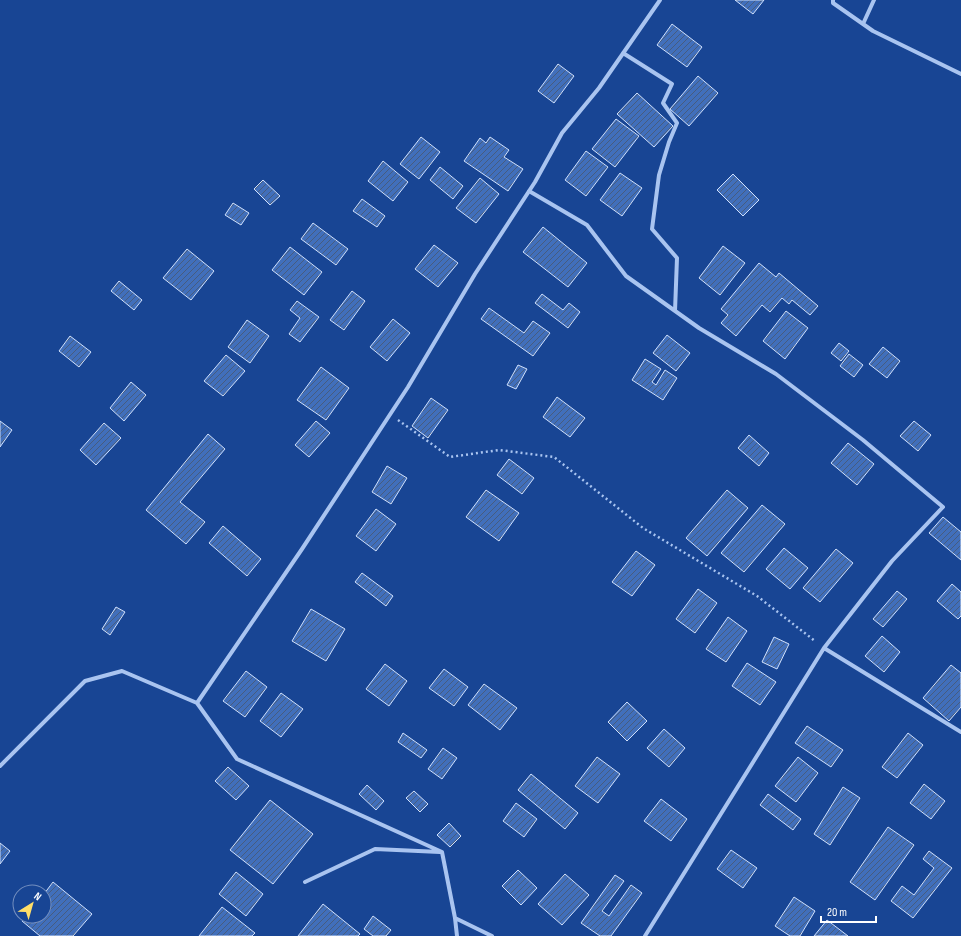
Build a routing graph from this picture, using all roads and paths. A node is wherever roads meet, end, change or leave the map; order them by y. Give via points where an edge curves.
1 (660, 0) edge
2 (833, 0) edge
3 (874, 0) edge
4 (864, 24) junction
5 (624, 53) junction
6 (961, 74) edge
7 (529, 191) junction
8 (675, 311) junction
9 (390, 414) junction
10 (824, 648) junction
11 (197, 702) junction
12 (961, 732) edge
13 (0, 766) edge
14 (442, 852) junction
15 (305, 882) dead end
16 (455, 918) junction
17 (457, 936) edge
18 (492, 936) edge
19 (645, 936) edge

1 - 5 street
2 - 4 street via 833,3
3 - 4 street
4 - 6 street via 873,31
5 - 7 street via 562,133
5 - 8 street via 672,84 663,103 677,123 659,175 652,229 676,258
7 - 8 street via 587,225 626,276
7 - 9 street
8 - 10 street via 698,328 776,374 863,440 943,507 892,561
9 - 10 path via 450,457 499,450 554,457 642,528 757,596
9 - 11 street via 302,549
10 - 12 street
10 - 19 street
11 - 13 street via 122,671 85,681
11 - 14 street via 236,759
14 - 15 street via 375,849
14 - 16 street
16 - 17 street
16 - 18 street

